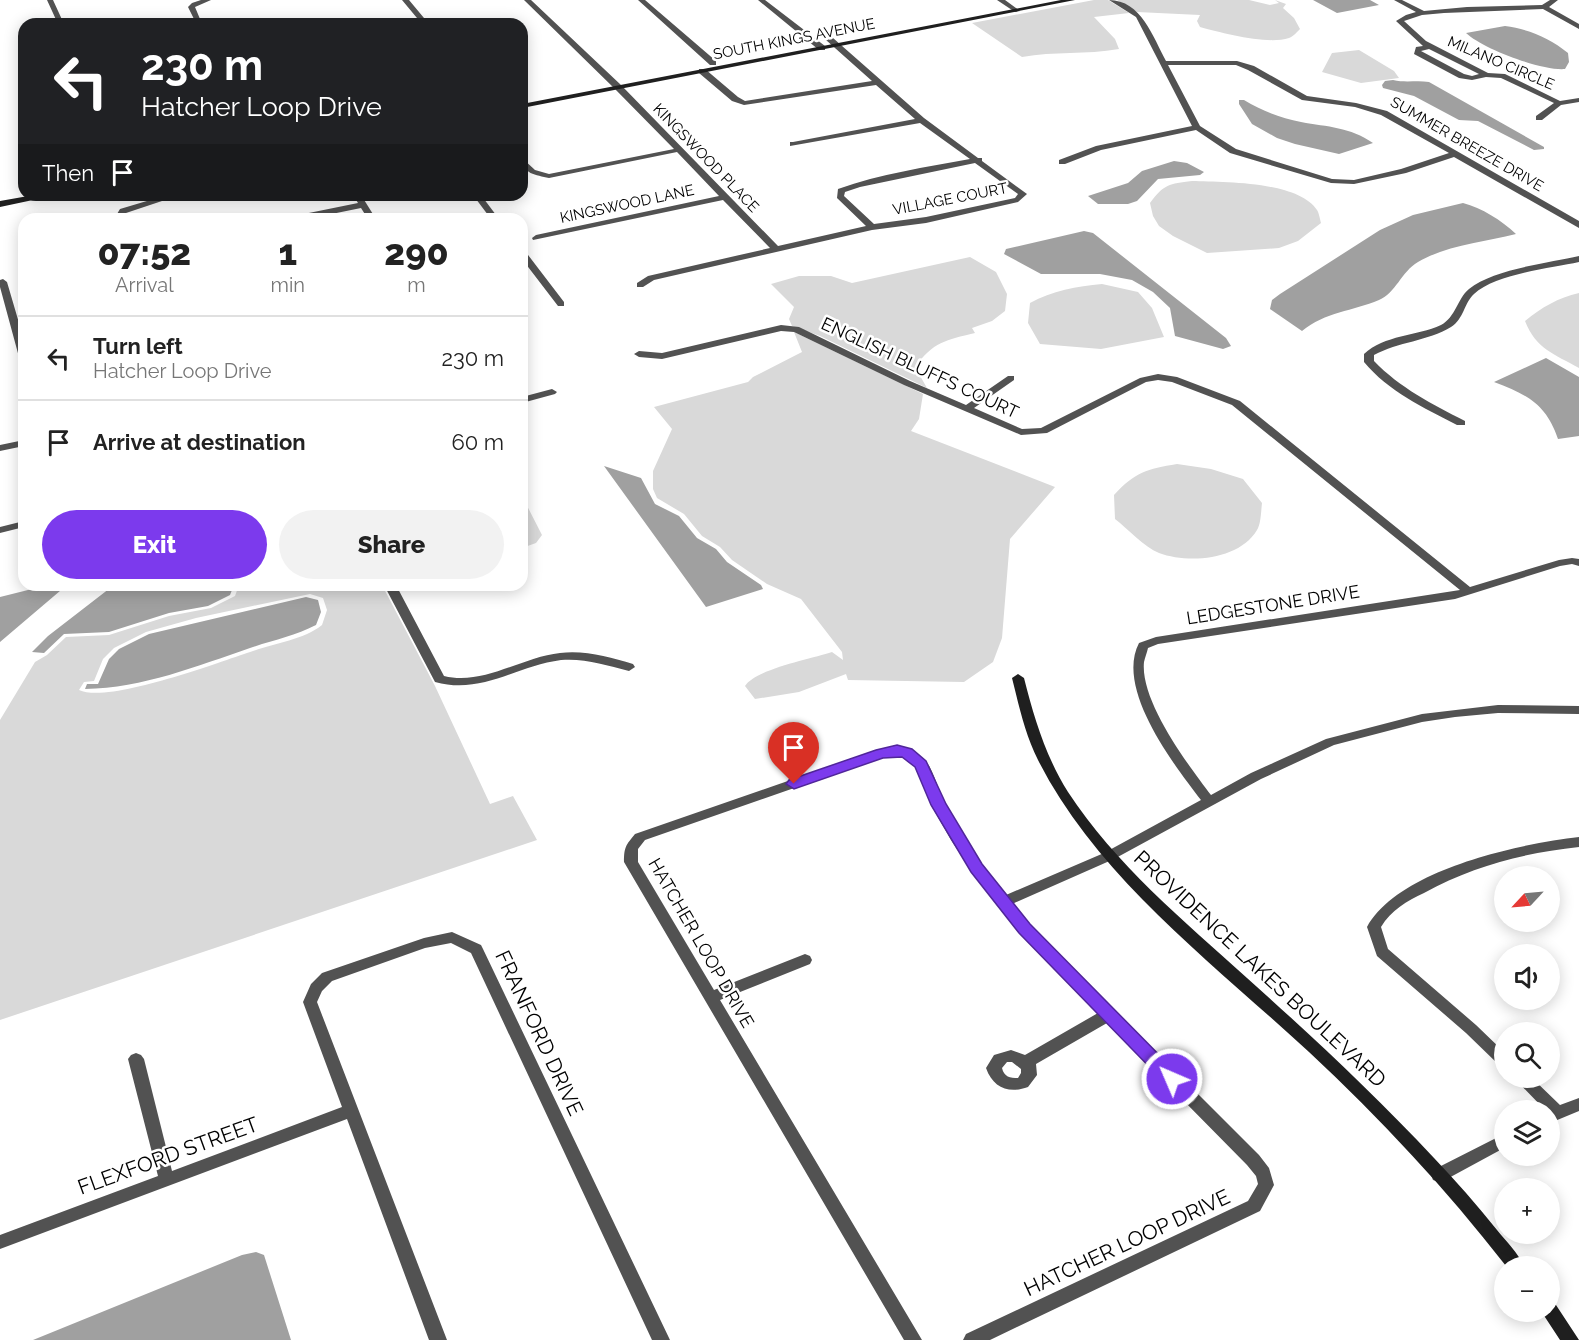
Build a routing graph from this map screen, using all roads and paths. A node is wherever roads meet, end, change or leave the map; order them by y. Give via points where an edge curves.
1 (50, 0) edge
2 (208, 0) edge
3 (405, 0) edge
4 (526, 0) edge
5 (640, 0) edge
6 (761, 0) edge
7 (1000, 0) edge
8 (1042, 0) edge
9 (1072, 0) edge
10 (1112, 0) edge
11 (1397, 0) edge
12 (1555, 0) edge
13 (1544, 7) junction
14 (1014, 8) junction
15 (1425, 14) junction
16 (58, 18) edge
17 (198, 18) dead end
18 (421, 18) edge
19 (1579, 27) edge
20 (832, 43) junction
21 (819, 45) junction
22 (1430, 46) junction
23 (713, 63) junction
24 (1164, 63) junction
25 (702, 71) junction
26 (1486, 75) junction
27 (610, 82) junction
28 (878, 82) junction
29 (618, 87) junction
30 (528, 98) edge
31 (1578, 102) edge
32 (1559, 103) junction
33 (528, 105) edge
34 (1539, 118) dead end
35 (921, 120) junction
36 (1197, 127) junction
37 (793, 144) dead end
38 (678, 150) junction
39 (1455, 154) junction
40 (979, 160) junction
41 (1062, 162) dead end
42 (528, 167) edge
43 (18, 193) edge
44 (0, 196) edge
45 (724, 197) junction
46 (18, 201) edge
47 (156, 201) edge
48 (361, 201) edge
49 (0, 204) edge
50 (363, 205) junction
51 (122, 213) edge
52 (324, 213) edge
53 (368, 213) edge
54 (1579, 225) edge
55 (872, 227) junction
56 (536, 238) dead end
57 (776, 248) junction
58 (1579, 260) edge
59 (528, 262) edge
60 (3, 282) dead end
61 (640, 285) dead end
62 (561, 304) dead end
63 (18, 336) edge
64 (639, 354) dead end
65 (1011, 378) dead end
66 (552, 392) dead end
67 (528, 398) edge
68 (967, 409) junction
69 (1461, 423) dead end
70 (18, 444) edge
71 (0, 448) edge
72 (18, 526) edge
73 (0, 530) edge
74 (1579, 563) edge
75 (393, 591) edge
76 (1468, 591) junction
77 (629, 667) dead end
78 (1018, 678) dead end
79 (1579, 710) edge
80 (1209, 802) junction
81 (1579, 842) edge
82 (1109, 856) junction
83 (1003, 902) junction
84 (805, 960) dead end
85 (711, 998) junction
86 (1108, 1015) junction
87 (1494, 1051) edge
88 (136, 1059) dead end
89 (1026, 1062) dead end
90 (1531, 1088) edge
91 (1541, 1100) edge
92 (1579, 1104) edge
93 (350, 1111) junction
94 (1560, 1112) edge
95 (1494, 1146) edge
96 (1439, 1175) junction
97 (166, 1178) junction
98 (0, 1242) edge
99 (1508, 1256) edge
100 (1558, 1322) edge
101 (438, 1340) edge
102 (661, 1340) edge
103 (913, 1340) edge
104 (972, 1340) edge
105 (1570, 1340) edge

1 - 16 street
2 - 17 street via 191,7
3 - 18 street
4 - 27 street, KINGSWOOD PLACE
5 - 23 street
6 - 21 street
7 - 14 street
8 - 14 main road, SOUTH KINGS AVENUE
9 - 14 main road, SOUTH KINGS AVENUE
10 - 24 street via 1139,16
11 - 15 street
12 - 13 street
13 - 15 street, MILANO CIRCLE
13 - 19 street
14 - 20 main road, SOUTH KINGS AVENUE
15 - 22 street, MILANO CIRCLE via 1398,21
20 - 21 main road, SOUTH KINGS AVENUE
20 - 28 street, VILLAGE COURT
21 - 23 main road, SOUTH KINGS AVENUE
21 - 25 main road, SOUTH KINGS AVENUE
22 - 26 street, MILANO CIRCLE
22 - 26 street via 1417,52 1462,76
23 - 27 main road, SOUTH KINGS AVENUE
24 - 36 street
24 - 39 street, SUMMER BREEZE DRIVE via 1244,65 1305,98 1384,113
25 - 28 street via 744,103
25 - 29 main road, SOUTH KINGS AVENUE
26 - 32 street, MILANO CIRCLE via 1502,76
27 - 29 street, KINGSWOOD PLACE
27 - 30 main road, SOUTH KINGS AVENUE
28 - 35 street, VILLAGE COURT
29 - 33 main road, SOUTH KINGS AVENUE
29 - 38 street, KINGSWOOD PLACE
31 - 32 street, MILANO CIRCLE
32 - 34 street, MILANO CIRCLE
35 - 37 street
35 - 40 street, VILLAGE COURT
36 - 39 street via 1246,157 1331,181 1363,181
36 - 41 street via 1100,148
38 - 42 street via 549,176
38 - 45 street, KINGSWOOD PLACE
39 - 54 street, SUMMER BREEZE DRIVE
40 - 55 street via 857,184 841,191 840,196
40 - 55 street, VILLAGE COURT via 1023,194 1018,200
43 - 44 main road
45 - 56 street, KINGSWOOD LANE
45 - 57 street, KINGSWOOD PLACE
46 - 49 main road
47 - 51 street
48 - 50 street
50 - 52 street
50 - 53 street
55 - 57 street, VILLAGE COURT
57 - 61 street, VILLAGE COURT via 651,278
58 - 69 street via 1489,282 1468,295 1449,325 1379,347 1369,354 1369,362 1377,371 1424,405
59 - 62 street
60 - 63 street
64 - 68 street, ENGLISH BLUFFS COURT via 662,356 781,328 796,329
65 - 68 street
66 - 67 street
68 - 76 street, ENGLISH BLUFFS COURT via 1032,433 1143,380 1174,379 1236,403
70 - 71 street
72 - 73 street
74 - 76 street, LEDGESTONE DRIVE via 1559,563
75 - 77 street via 439,679 448,683 467,682 553,657 591,655
76 - 80 street, LEDGESTONE DRIVE via 1143,646 1138,666 1157,724 1178,762
78 - 82 main road, PROVIDENCE LAKES BOULEVARD via 1027,719 1046,765 1072,809
79 - 80 street via 1498,708 1422,718 1330,742
80 - 82 street
81 - 87 street via 1526,849 1469,864 1393,903 1381,912 1374,927 1382,952
82 - 83 street
82 - 96 main road, PROVIDENCE LAKES BOULEVARD via 1342,1074
83 - 85 street, HATCHER LOOP DRIVE via 956,837 921,764 897,750 881,753 640,837 631,848 631,862
83 - 86 street, HATCHER LOOP DRIVE via 1047,954
84 - 85 street
85 - 103 street, HATCHER LOOP DRIVE
86 - 89 street
86 - 104 street, HATCHER LOOP DRIVE via 1253,1160 1266,1185 1254,1206
88 - 97 street
90 - 91 street
92 - 94 street
93 - 97 street, FLEXFORD STREET
93 - 101 street, FRANFORD DRIVE
93 - 102 street, FRANFORD DRIVE via 310,1002 316,988 327,977 424,943 452,937 476,949
95 - 96 street
96 - 99 main road, PROVIDENCE LAKES BOULEVARD
97 - 98 street, FLEXFORD STREET
100 - 105 main road

